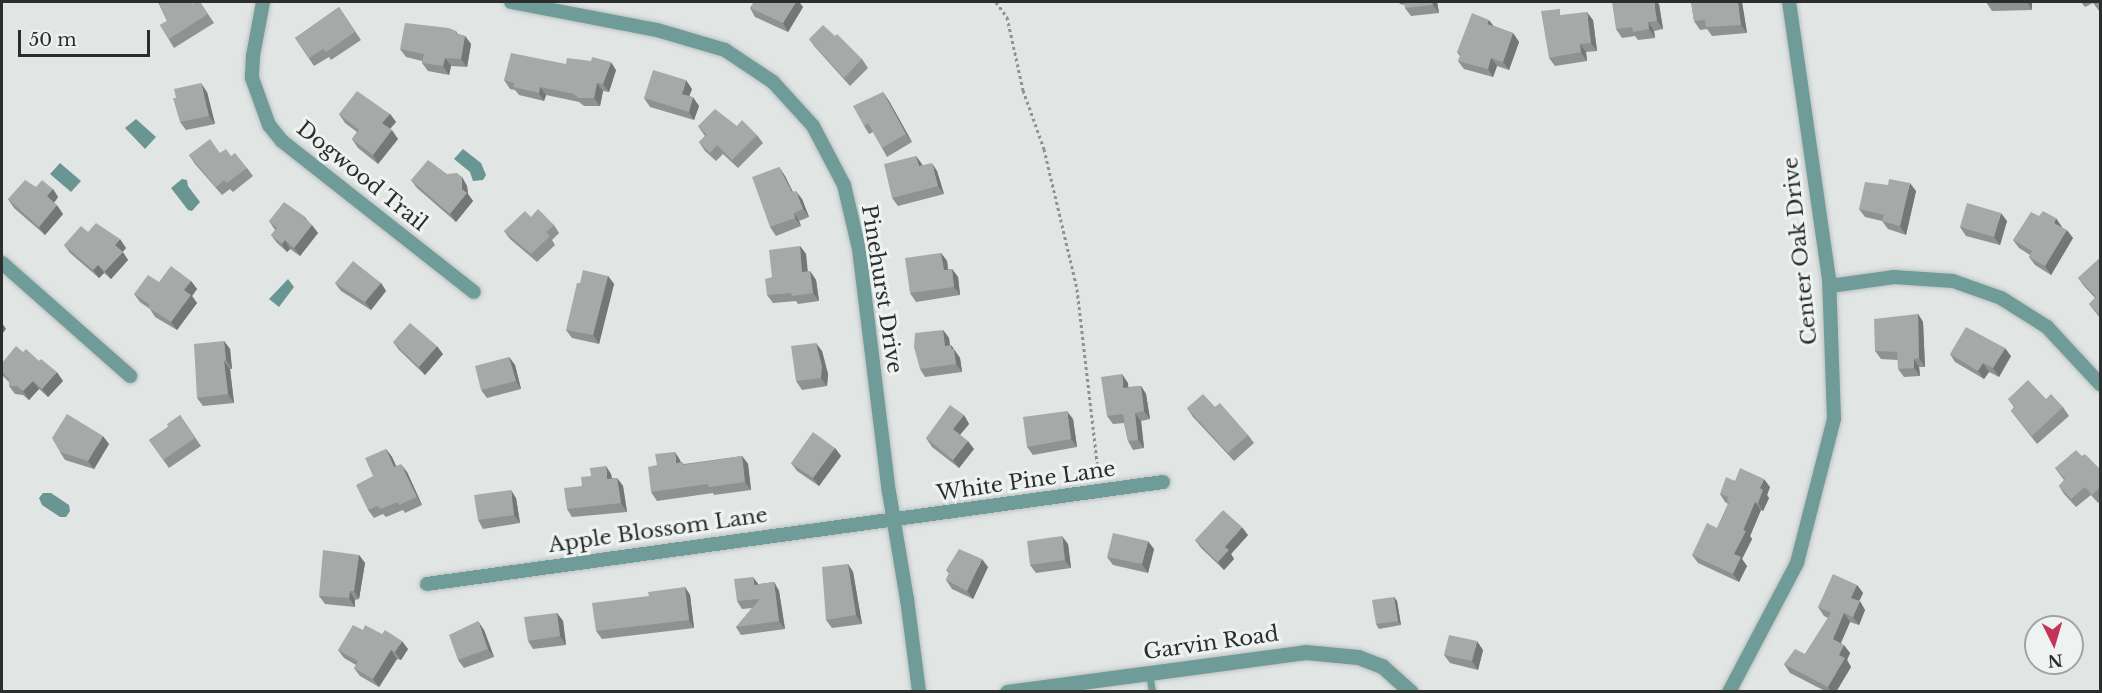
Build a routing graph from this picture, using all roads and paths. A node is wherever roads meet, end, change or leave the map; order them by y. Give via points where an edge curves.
1 (263, 2) edge
2 (511, 2) edge
3 (996, 2) edge
4 (1789, 2) edge
5 (2, 263) edge
6 (1830, 286) junction
7 (474, 292) dead end
8 (130, 376) dead end
9 (2100, 384) edge
10 (1163, 483) dead end
11 (1101, 491) junction
12 (895, 521) junction
13 (427, 584) dead end
14 (1149, 673) junction
15 (919, 692) edge
16 (1007, 692) edge
17 (1152, 692) edge
18 (1411, 692) edge
19 (1729, 692) edge

1 - 7 street, Dogwood Trail via 252,78 269,125 282,141
2 - 12 street, Pinehurst Drive via 657,30 724,50 773,82 813,126 844,185 859,249
3 - 11 path via 1007,17 1077,289
4 - 6 street, Center Oak Drive
5 - 8 street
6 - 9 street via 1894,277 1953,282 2001,298 2047,327
6 - 19 street, Center Oak Drive via 1834,419 1818,488 1797,563
10 - 11 street, White Pine Lane
11 - 12 street, White Pine Lane
12 - 13 street, Apple Blossom Lane
12 - 15 street, Pinehurst Drive
14 - 16 street, Garvin Road
14 - 17 lane
14 - 18 street, Garvin Road via 1305,652 1334,653 1382,666

